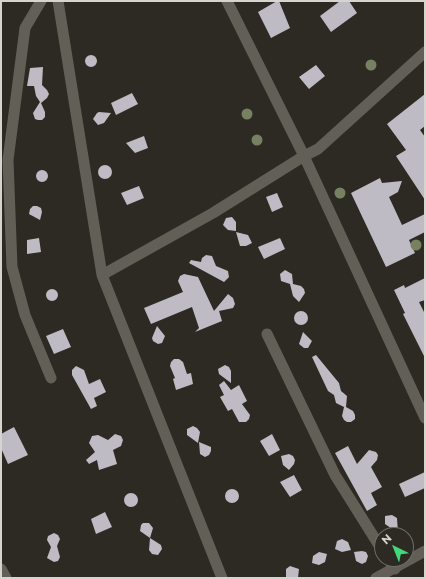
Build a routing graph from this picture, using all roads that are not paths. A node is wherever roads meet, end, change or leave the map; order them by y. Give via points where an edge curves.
1 (41, 1) edge
2 (58, 1) edge
3 (227, 1) edge
4 (425, 52) edge
5 (304, 156) junction
6 (102, 275) junction
7 (267, 334) dead end
8 (51, 378) dead end
9 (425, 418) edge
10 (374, 537) edge
11 (425, 551) edge
12 (1, 569) edge
13 (395, 569) joint
14 (6, 578) edge
15 (222, 578) edge
16 (376, 578) edge

1 - 8 street via 26,28 8,160 12,267 25,315
2 - 6 street
3 - 5 street
4 - 5 street via 318,149
5 - 6 street via 213,213
5 - 9 street
6 - 15 street
7 - 10 street via 335,475
11 - 13 street
12 - 14 street
13 - 16 street

